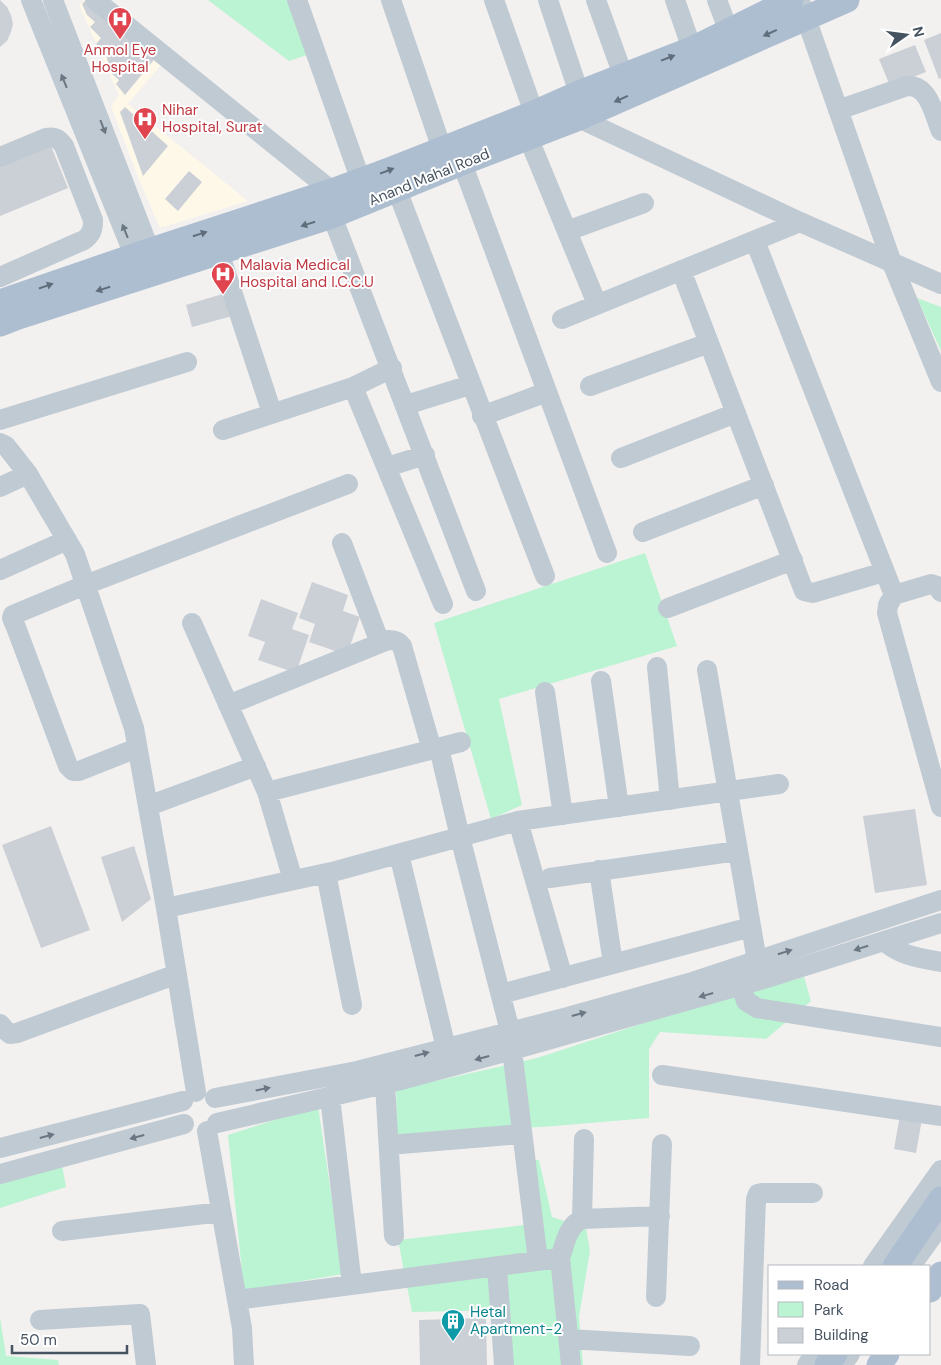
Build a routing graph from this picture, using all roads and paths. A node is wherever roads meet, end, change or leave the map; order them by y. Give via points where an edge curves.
1 (32, 0) edge
2 (53, 0) edge
3 (95, 0) edge
4 (297, 0) edge
5 (391, 0) edge
6 (494, 0) edge
7 (548, 0) edge
8 (596, 0) edge
9 (675, 0) edge
10 (717, 0) edge
11 (846, 0) edge
12 (799, 6) edge
13 (729, 32) junction
14 (692, 49) junction
15 (623, 75) junction
16 (579, 93) junction
17 (543, 109) junction
18 (838, 110) junction
19 (579, 118) junction
20 (941, 131) edge
21 (528, 138) junction
22 (442, 149) junction
23 (0, 157) edge
24 (462, 163) junction
25 (361, 181) junction
26 (397, 190) junction
27 (644, 202) dead end
28 (332, 204) junction
29 (761, 204) junction
30 (800, 222) junction
31 (567, 231) junction
32 (762, 238) junction
33 (219, 252) junction
34 (146, 263) junction
35 (892, 263) junction
36 (681, 270) junction
37 (0, 277) edge
38 (941, 284) edge
39 (0, 302) edge
40 (597, 304) junction
41 (562, 318) dead end
42 (0, 324) edge
43 (709, 343) junction
44 (187, 362) dead end
45 (392, 368) junction
46 (941, 382) edge
47 (470, 384) junction
48 (590, 386) dead end
49 (353, 387) junction
50 (547, 392) junction
51 (406, 405) junction
52 (272, 413) junction
53 (736, 413) junction
54 (482, 416) junction
55 (0, 420) edge
56 (0, 425) edge
57 (223, 430) dead end
58 (3, 444) edge
59 (425, 455) junction
60 (621, 458) dead end
61 (387, 467) junction
62 (28, 474) junction
63 (348, 484) dead end
64 (764, 485) junction
65 (0, 488) edge
66 (643, 532) dead end
67 (67, 540) junction
68 (342, 543) dead end
69 (607, 553) dead end
70 (793, 560) junction
71 (0, 570) edge
72 (884, 572) junction
73 (545, 576) dead end
74 (86, 585) junction
75 (476, 591) dead end
76 (941, 592) edge
77 (894, 595) junction
78 (443, 604) dead end
79 (668, 608) dead end
80 (192, 623) dead end
81 (380, 644) junction
82 (657, 667) dead end
83 (706, 670) dead end
84 (601, 681) dead end
85 (545, 692) dead end
86 (228, 705) junction
87 (461, 742) dead end
88 (138, 748) junction
89 (436, 749) junction
90 (256, 766) junction
91 (779, 784) dead end
92 (267, 792) junction
93 (727, 792) junction
94 (670, 800) junction
95 (148, 806) junction
96 (619, 807) junction
97 (941, 807) edge
98 (562, 815) junction
99 (518, 822) junction
100 (460, 837) junction
101 (737, 851) junction
102 (399, 854) junction
103 (600, 870) junction
104 (326, 873) junction
105 (550, 878) dead end
106 (294, 880) junction
107 (941, 900) edge
108 (166, 908) junction
109 (941, 924) edge
110 (751, 927) junction
111 (884, 941) junction
112 (757, 961) junction
113 (941, 962) edge
114 (613, 964) junction
115 (177, 974) junction
116 (738, 977) junction
117 (563, 978) junction
118 (501, 994) junction
119 (352, 1005) dead end
120 (0, 1024) edge
121 (941, 1037) edge
122 (511, 1041) junction
123 (446, 1048) junction
124 (662, 1075) dead end
125 (385, 1084) junction
126 (189, 1096) junction
127 (330, 1097) junction
128 (215, 1098) junction
129 (941, 1116) edge
130 (184, 1124) junction
131 (212, 1127) junction
132 (522, 1134) junction
133 (584, 1140) dead end
134 (662, 1144) dead end
135 (389, 1145) junction
136 (0, 1148) edge
137 (941, 1170) edge
138 (0, 1174) edge
139 (813, 1193) dead end
140 (941, 1199) edge
141 (221, 1212) junction
142 (660, 1216) junction
143 (582, 1219) junction
144 (941, 1224) edge
145 (62, 1231) dead end
146 (394, 1236) dead end
147 (941, 1244) edge
148 (560, 1258) junction
149 (538, 1261) junction
150 (874, 1265) edge
151 (896, 1265) edge
152 (912, 1265) edge
153 (927, 1265) edge
154 (497, 1267) junction
155 (941, 1274) edge
156 (352, 1285) junction
157 (931, 1289) edge
158 (656, 1297) dead end
159 (237, 1300) junction
160 (40, 1320) dead end
161 (568, 1338) junction
162 (690, 1346) dead end
163 (146, 1365) edge
164 (244, 1365) edge
165 (504, 1365) edge
166 (571, 1365) edge
167 (750, 1365) edge

34 -> 1 street
2 -> 34 street
3 - 28 street
4 - 25 street
5 - 22 street
6 - 17 street
7 - 16 street
8 - 15 street
9 - 14 street
10 - 13 street
11 - 12 main road, Anand Mahal Road
12 - 13 main road, Anand Mahal Road
12 - 18 street
12 -> 19 main road, Anand Mahal Road
13 - 14 main road, Anand Mahal Road
15 -> 14 main road, Anand Mahal Road
15 - 16 main road, Anand Mahal Road
16 - 17 main road, Anand Mahal Road
17 - 19 street
17 - 22 main road, Anand Mahal Road
18 - 20 street via 914,85 926,96
18 - 35 street
19 - 21 main road, Anand Mahal Road
19 - 29 street
21 - 24 main road, Anand Mahal Road
21 - 31 street
25 -> 22 main road, Anand Mahal Road
23 - 37 street via 46,138 60,140 93,220 93,229 84,240
24 - 26 main road, Anand Mahal Road
24 - 50 street
25 - 28 main road, Anand Mahal Road
26 - 28 main road, Anand Mahal Road
26 - 47 street
27 - 31 street
28 -> 33 main road, Anand Mahal Road
34 -> 28 main road, Anand Mahal Road
28 - 45 street
29 - 30 street
29 - 32 street
30 - 32 street
30 - 35 street
31 - 40 street
32 - 36 street
32 - 72 street
33 - 34 main road, Anand Mahal Road
33 - 52 street
39 -> 34 main road, Anand Mahal Road
34 -> 42 main road, Anand Mahal Road
35 - 38 street
35 - 46 street
36 - 40 street
36 - 43 street
40 - 41 street
43 - 48 street
43 - 53 street
44 - 55 street
45 - 49 street
45 - 51 street
47 - 51 street
47 - 54 street
49 - 52 street
49 - 61 street
50 - 54 street
50 - 69 street
51 - 59 street
52 - 57 street
53 - 60 street
53 - 64 street
54 - 73 street
56 - 58 street
58 - 62 street
59 - 61 street
59 - 75 street
61 - 78 street
62 - 65 street
62 - 67 street
63 - 74 street
64 - 66 street
64 - 70 street
67 - 71 street
67 - 74 street
68 - 81 street
70 - 72 street via 804,591 808,593
70 - 79 street
72 - 77 street
74 - 88 street
74 - 88 street via 12,618 68,766 79,771
76 - 77 street via 931,584
77 - 97 street via 887,613
80 - 86 street
81 - 86 street
81 - 89 street via 394,640 402,646
82 - 94 street
83 - 93 street
84 - 96 street
85 - 98 street
86 - 90 street
87 - 89 street
88 - 95 street
89 - 92 street
89 - 100 street
90 - 92 street
90 - 95 street
91 - 93 street
92 - 106 street
93 - 94 street
93 - 101 street
94 - 96 street
95 - 108 street
96 - 98 street
98 - 99 street
99 - 100 street
99 - 117 street
100 - 102 street
100 - 118 street
101 - 103 street
101 - 110 street
102 - 104 street
102 - 123 street
103 - 105 street
103 - 114 street
104 - 106 street
104 - 119 street
106 - 108 street
112 -> 107 street
108 - 115 street
109 - 111 street
110 - 112 street
110 - 114 street
111 - 113 street via 904,955
111 -> 116 street
112 - 116 street
114 - 117 street
115 - 120 street via 10,1034
115 - 126 street
116 - 121 street via 746,1002 757,1008
116 - 122 street via 639,998
117 - 118 street
118 - 122 street
122 - 123 street
122 -> 125 street
122 - 132 street
128 -> 123 street via 357,1071
124 - 129 street
125 - 127 street
125 - 135 street
126 - 128 street via 210,1094
126 - 130 street via 179,1111
136 -> 126 street
127 - 131 street
127 - 156 street
128 - 131 street via 220,1110
130 - 131 street via 194,1132
130 -> 138 street
131 - 141 street
132 - 135 street
132 - 149 street
133 - 143 street
134 - 142 street
135 - 146 street
137 - 150 street
139 - 167 street via 762,1193 756,1199
140 - 151 main road
141 - 145 street
141 - 159 street
142 - 143 street
142 - 158 street
143 - 148 street via 570,1230
144 - 152 street
147 - 153 street
148 - 149 street
148 - 161 street
149 - 154 street
154 - 156 street
154 - 165 street
155 - 157 main road
156 - 159 street
159 - 164 street
160 - 163 street via 140,1314
161 - 162 street
161 - 166 street

